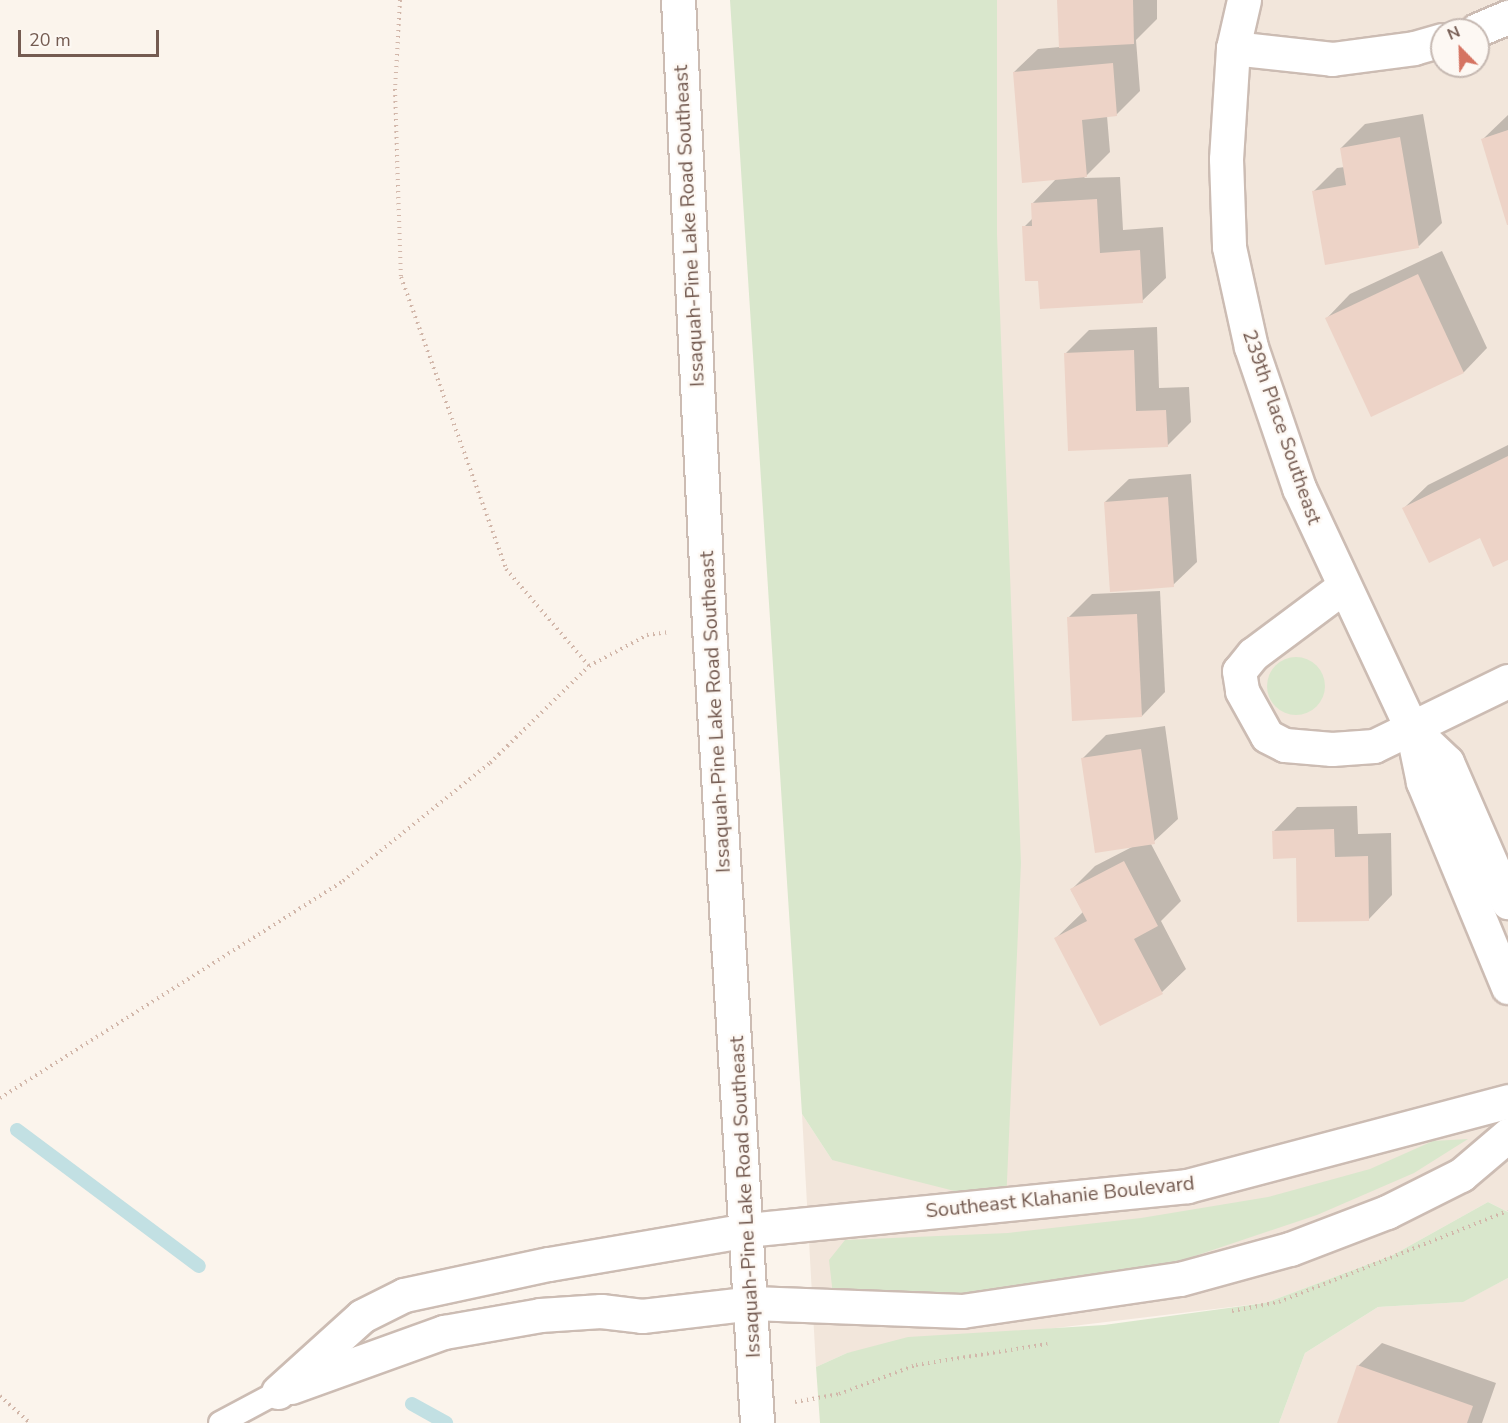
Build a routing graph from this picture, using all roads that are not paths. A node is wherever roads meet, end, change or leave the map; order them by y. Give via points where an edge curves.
1 (678, 0) edge
2 (1244, 0) edge
3 (1508, 17) edge
4 (1490, 25) edge
5 (1430, 43) edge
6 (1233, 48) junction
7 (1343, 587) junction
8 (1508, 681) edge
9 (1412, 729) junction
10 (1508, 902) edge
11 (1508, 987) edge
12 (1508, 1101) edge
13 (1508, 1135) edge
14 (747, 1230) junction
15 (752, 1303) junction
16 (278, 1392) junction
17 (220, 1423) edge
18 (757, 1423) edge

1 - 14 street, Issaquah-Pine Lake Road Southeast via 710,626
2 - 6 street, 239th Place Southeast
3 - 4 street
5 - 6 street via 1332,59
6 - 7 street, 239th Place Southeast via 1226,159 1229,247 1251,347 1299,488
7 - 9 street, 239th Place Southeast
7 - 9 street via 1253,654 1239,671 1242,691 1267,736 1285,745 1332,749 1374,746
8 - 9 street
9 - 10 street, 239th Place Southeast via 1447,762
9 - 11 street, 239th Place Southeast via 1423,782
12 - 14 street, Southeast Klahanie Boulevard via 1187,1186
13 - 15 street via 1461,1175 1387,1212 1290,1249 1180,1279 962,1311
14 - 15 street, Issaquah-Pine Lake Road Southeast
14 - 16 street, Southeast Klahanie Boulevard via 635,1248 404,1295 362,1316
15 - 16 street via 642,1316 601,1311 540,1315 444,1332
15 - 18 street, Issaquah-Pine Lake Road Southeast
16 - 17 lane

